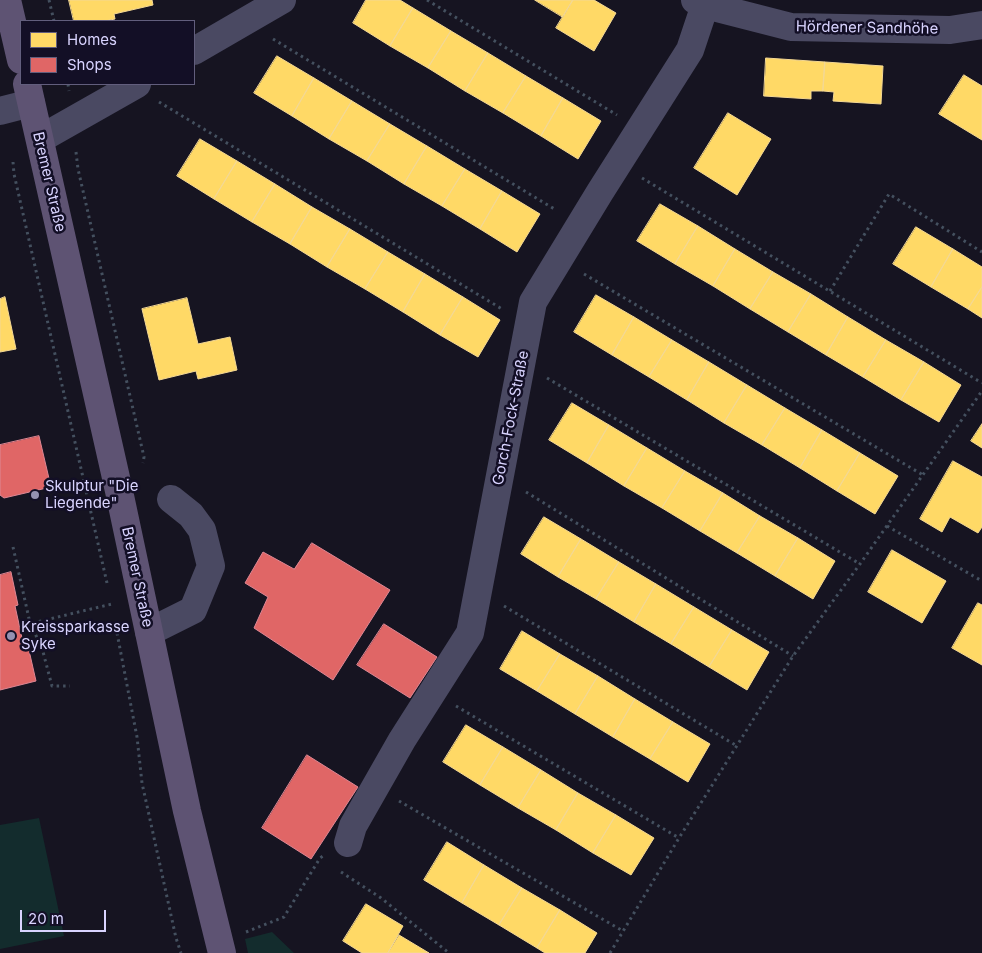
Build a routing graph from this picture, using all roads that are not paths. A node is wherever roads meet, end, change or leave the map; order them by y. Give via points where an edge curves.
1 (7, 0) edge
2 (282, 0) edge
3 (700, 2) edge
4 (982, 26) edge
5 (195, 50) edge
6 (20, 56) edge
7 (135, 85) edge
8 (29, 94) edge
9 (0, 111) edge
10 (40, 139) junction
11 (171, 499) dead end
12 (149, 632) junction
13 (348, 843) road end
14 (221, 947) edge

1 - 6 main road
2 - 5 street
3 - 4 street, Hördener Sandhöhe via 791,27 950,30
3 - 13 street, Gorch-Fock-Straße via 690,50 533,302 470,633 402,740 353,826
7 - 10 street
8 - 9 street
8 - 10 main road, Bremer Straße
10 - 12 main road, Bremer Straße
11 - 12 street via 202,530 211,566 193,610
12 - 14 main road, Bremer Straße via 187,812

